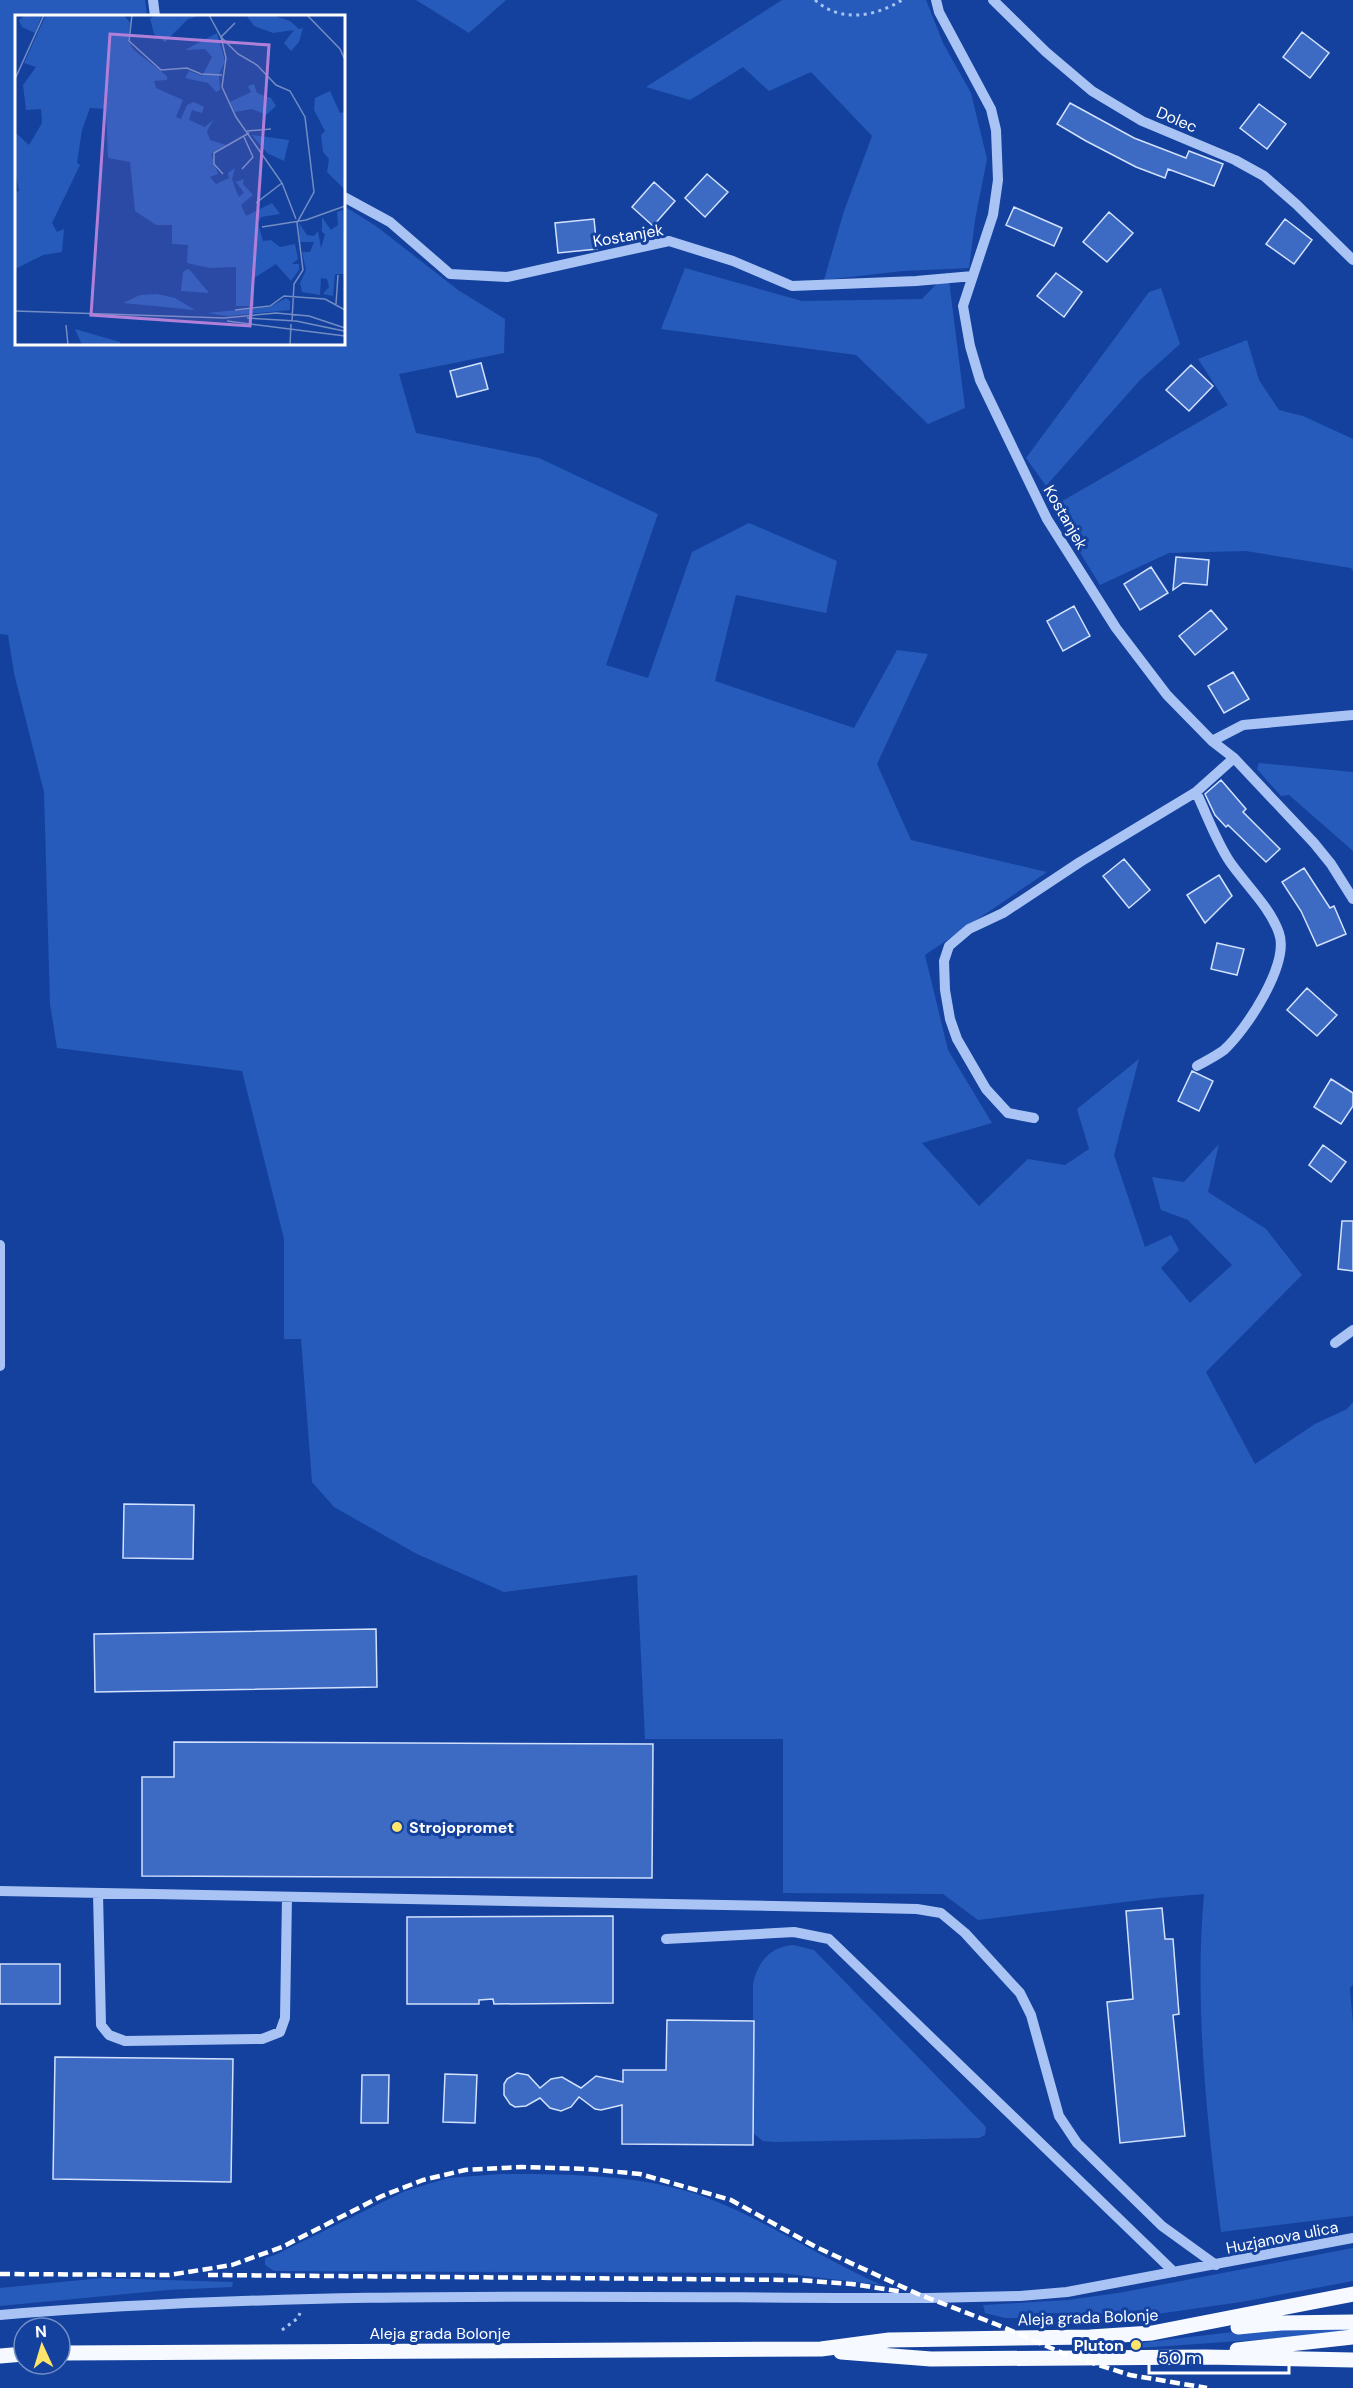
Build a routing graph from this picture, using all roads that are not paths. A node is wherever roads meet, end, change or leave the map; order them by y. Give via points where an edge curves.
1 (153, 0) edge
2 (936, 0) edge
3 (993, 0) edge
4 (155, 15) edge
5 (345, 198) edge
6 (1353, 260) edge
7 (974, 276) junction
8 (1353, 709) edge
9 (1353, 715) edge
10 (1212, 741) junction
11 (1234, 758) junction
12 (1196, 792) junction
13 (1353, 899) edge
14 (1197, 1066) dead end
15 (1034, 1118) dead end
16 (0, 1245) edge
17 (1353, 1330) edge
18 (1335, 1343) dead end
19 (0, 1366) edge
20 (0, 1891) edge
21 (98, 1893) junction
22 (287, 1897) junction
23 (666, 1939) dead end
24 (1353, 2238) edge
25 (1216, 2265) junction
26 (1174, 2272) junction
27 (1353, 2294) edge
28 (0, 2315) edge
29 (1353, 2322) edge
30 (1172, 2331) junction
31 (1353, 2337) edge
32 (820, 2349) junction
33 (72, 2353) edge
34 (1205, 2357) junction
35 (1353, 2360) edge

1 - 4 street
2 - 7 street, Kostanjek via 991,109 996,130 998,180 993,215
3 - 6 street, Dolec via 1092,91 1142,121 1264,176
5 - 7 street, Kostanjek via 390,222 450,274 507,277 669,241 733,261 792,286
7 - 10 street, Kostanjek via 963,306 980,380 1047,519 1116,628 1167,695
8 - 9 street
9 - 10 street via 1243,726
10 - 11 street, Kostanjek
11 - 12 street
11 - 13 street, Kostanjek via 1331,864
12 - 14 street via 1229,860 1280,934 1280,956 1244,1028 1223,1051
12 - 15 street via 1003,913 969,929 949,946 944,961 945,990 957,1039 986,1089 1008,1113
16 - 19 street
17 - 18 street
20 - 21 street
21 - 22 street
21 - 22 street via 101,2025 109,2035 125,2041 262,2039 280,2032 285,2018
22 - 25 street via 874,1908 941,1913 965,1933 1020,1993 1031,2015 1059,2116 1077,2144 1161,2226
23 - 26 street via 794,1932 829,1939
24 - 25 street, Huzjanova ulica
25 - 26 street, Huzjanova ulica
26 - 28 street, Huzjanova ulica via 1067,2292 1020,2296 308,2298
27 - 30 main road, Aleja grada Bolonje
29 - 30 main road
30 - 32 main road, Aleja grada Bolonje via 1090,2337 889,2340
31 - 34 main road
32 - 33 main road, Aleja grada Bolonje
32 - 34 main road, Aleja grada Bolonje via 931,2359
34 - 35 main road, Aleja grada Bolonje

